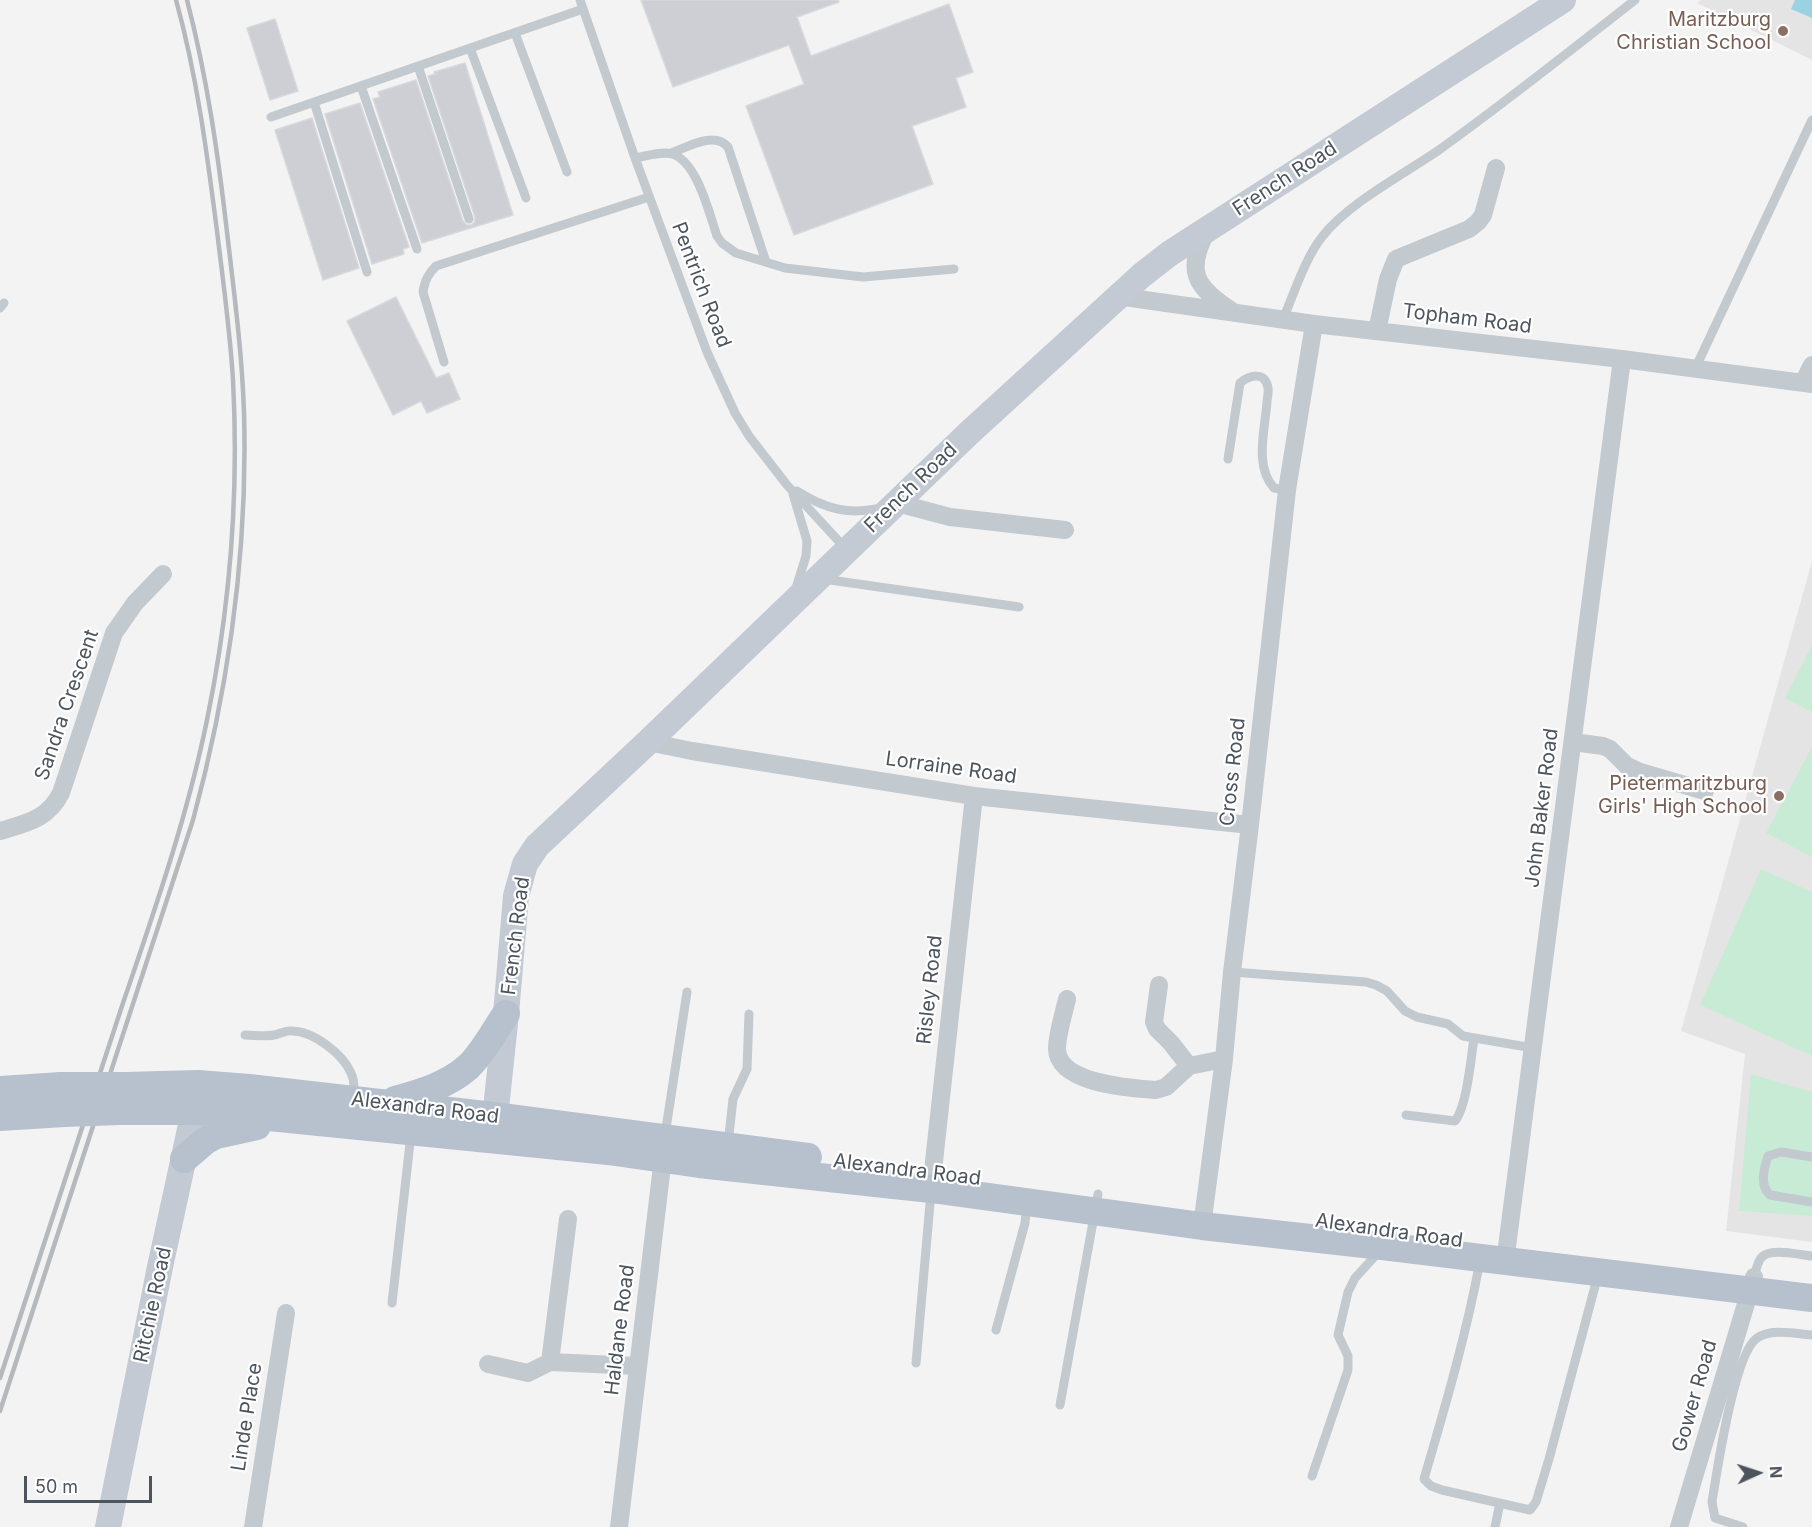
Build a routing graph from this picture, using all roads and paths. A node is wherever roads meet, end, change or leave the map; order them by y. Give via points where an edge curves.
1 (1563, 0) edge
2 (1635, 0) edge
3 (582, 5) edge
4 (515, 33) junction
5 (470, 48) junction
6 (418, 66) junction
7 (361, 86) junction
8 (314, 102) junction
9 (271, 117) dead end
10 (1812, 120) edge
11 (671, 153) junction
12 (634, 159) junction
13 (1496, 168) dead end
14 (567, 172) dead end
15 (649, 197) junction
16 (526, 198) dead end
17 (469, 219) dead end
18 (1208, 229) junction
19 (417, 249) dead end
20 (766, 262) junction
21 (954, 269) dead end
22 (368, 272) dead end
23 (1117, 296) junction
24 (1233, 312) junction
25 (1282, 319) junction
26 (1314, 324) junction
27 (1377, 331) junction
28 (1622, 359) junction
29 (444, 362) dead end
30 (1812, 365) edge
31 (1695, 369) junction
32 (1808, 383) edge
33 (1228, 459) dead end
34 (790, 488) junction
35 (1287, 490) junction
36 (897, 503) junction
37 (1065, 530) dead end
38 (847, 550) junction
39 (163, 574) dead end
40 (818, 578) junction
41 (1019, 607) dead end
42 (787, 609) junction
43 (648, 742) junction
44 (1573, 742) junction
45 (1705, 791) dead end
46 (974, 796) junction
47 (1250, 825) junction
48 (0, 831) edge
49 (1232, 972) junction
50 (1159, 986) dead end
51 (687, 992) dead end
52 (1067, 999) dead end
53 (506, 1014) junction
54 (749, 1014) dead end
55 (245, 1035) dead end
56 (1474, 1038) junction
57 (1533, 1048) junction
58 (1224, 1059) junction
59 (1189, 1066) junction
60 (0, 1090) edge
61 (196, 1098) junction
62 (354, 1099) junction
63 (62, 1100) junction
64 (388, 1103) junction
65 (1406, 1115) dead end
66 (0, 1117) edge
67 (279, 1118) junction
68 (494, 1128) junction
69 (412, 1131) junction
70 (728, 1146) junction
71 (664, 1148) junction
72 (1812, 1157) edge
73 (184, 1159) junction
74 (932, 1181) junction
75 (1812, 1202) edge
76 (1028, 1203) junction
77 (1097, 1203) junction
78 (1202, 1217) junction
79 (568, 1219) dead end
80 (1387, 1239) junction
81 (1498, 1256) junction
82 (1812, 1256) edge
83 (1598, 1273) junction
84 (1751, 1283) junction
85 (1812, 1284) edge
86 (1812, 1298) edge
87 (392, 1303) dead end
88 (286, 1313) dead end
89 (996, 1330) dead end
90 (1812, 1335) edge
91 (550, 1362) junction
92 (916, 1363) dead end
93 (488, 1364) dead end
94 (638, 1366) junction
95 (1060, 1405) dead end
96 (1312, 1476) dead end
97 (1500, 1503) junction
98 (108, 1527) edge
99 (253, 1527) edge
100 (619, 1527) edge
101 (1495, 1527) edge
102 (1679, 1527) edge
103 (1743, 1527) edge

1 - 18 street, French Road
2 - 25 lane via 1336,222 1312,252
3 - 4 lane
3 - 12 lane, Pentrich Road
4 - 5 lane
4 - 14 lane
5 - 6 lane
5 - 16 lane
6 - 7 lane
6 - 17 lane
7 - 8 lane
7 - 19 lane
8 - 9 lane
8 - 22 lane
10 - 31 lane
11 - 12 lane
11 - 20 lane via 686,162 694,175 722,243 736,253
11 - 20 lane via 710,140 719,140 728,147
12 - 15 lane, Pentrich Road
13 - 27 street via 1478,222 1396,259
15 - 29 lane via 436,266 429,273 423,292
15 - 34 lane, Pentrich Road via 735,413
18 - 23 street, French Road
18 - 24 street via 1196,253 1198,278 1210,295
20 - 21 lane via 785,268 863,277
23 - 24 street, Topham Road
23 - 36 street, French Road
24 - 25 street, Topham Road
25 - 26 street, Topham Road
26 - 27 street, Topham Road
26 - 35 street, Cross Road
27 - 28 street, Topham Road
28 - 31 street, Topham Road
28 - 44 street, John Baker Road
30 - 32 street
31 - 32 street, Topham Road
33 - 35 lane via 1240,383 1249,376 1257,376 1264,379 1268,388 1262,446 1267,480 1274,488
34 - 36 lane via 840,510 873,509
34 - 38 lane, Pentrich Road
34 - 42 lane via 807,541 802,571
35 - 47 street, Cross Road
36 - 37 street via 950,517
36 - 38 street, French Road
38 - 40 street, French Road
39 - 48 street, Sandra Crescent via 135,603 114,633 56,804 38,819
40 - 41 lane
40 - 42 street, French Road
42 - 43 street, French Road
43 - 46 street, Lorraine Road
43 - 53 street, French Road via 537,846 525,864 516,896
44 - 45 street via 1603,746 1640,772
44 - 57 street, John Baker Road
46 - 47 street, Lorraine Road
46 - 74 street, Risley Road
47 - 49 street, Cross Road
49 - 56 lane via 1376,984 1405,1011 1448,1024 1463,1036
49 - 58 street, Cross Road
50 - 59 street via 1156,1029
51 - 71 lane
52 - 59 street via 1057,1048 1061,1064 1068,1070 1089,1080 1156,1090 1166,1088
53 - 64 main road via 468,1067 440,1084
53 - 68 street, French Road
54 - 70 lane via 747,1069 733,1099
55 - 62 lane via 271,1036 290,1030 324,1043 351,1072
56 - 57 lane
56 - 65 lane via 1464,1097 1455,1121
57 - 81 street, John Baker Road
58 - 59 street
58 - 78 street, Cross Road
60 - 63 main road, Alexandra Road
61 - 62 main road, Alexandra Road via 249,1088
61 - 63 main road, Alexandra Road, bridge
61 - 67 main road, Alexandra Road
61 - 73 street, Ritchie Road
62 - 64 main road, Alexandra Road
63 - 66 main road, Alexandra Road
64 - 68 main road, Alexandra Road
67 - 69 main road, Alexandra Road
67 - 73 main road via 216,1134
68 - 69 main road, Alexandra Road
68 - 71 main road, Alexandra Road
69 - 87 lane
70 - 71 main road, Alexandra Road
70 - 74 main road, Alexandra Road
71 - 74 main road, Alexandra Road via 699,1164
71 - 94 street, Haldane Road
72 - 75 lane via 1781,1152 1768,1156 1763,1184 1770,1195
73 - 98 street, Ritchie Road
74 - 76 main road, Alexandra Road
74 - 77 main road, Alexandra Road
74 - 92 lane
76 - 77 main road, Alexandra Road
76 - 89 lane
77 - 78 main road, Alexandra Road
77 - 95 lane
78 - 80 main road, Alexandra Road via 1310,1220
79 - 91 street
80 - 81 main road, Alexandra Road
80 - 96 lane via 1348,1292 1338,1335 1346,1350 1348,1370
81 - 83 main road, Alexandra Road
81 - 84 main road, Alexandra Road
81 - 97 lane via 1474,1296 1424,1479 1442,1490
82 - 84 lane via 1769,1253 1761,1257
83 - 84 main road, Alexandra Road
83 - 97 lane via 1536,1502 1530,1510
84 - 85 main road, Alexandra Road
84 - 86 main road, Alexandra Road
84 - 102 street, Gower Road
88 - 99 street, Linde Place
90 - 103 lane via 1771,1332 1756,1339 1743,1360 1731,1400 1712,1502 1715,1518
91 - 93 street via 528,1373
91 - 94 street
94 - 100 street, Haldane Road
97 - 101 lane

